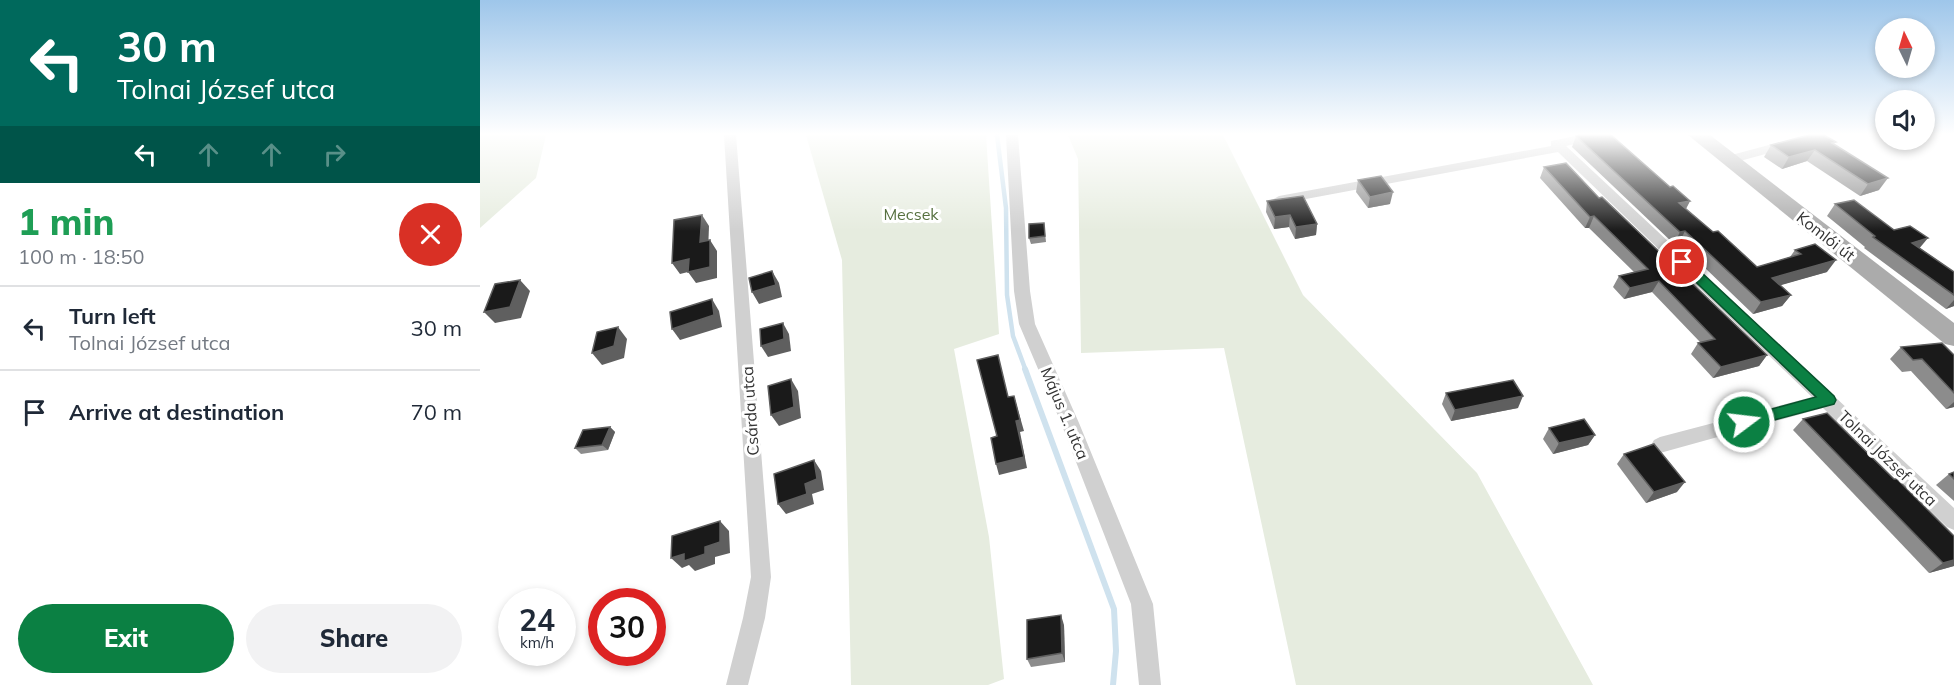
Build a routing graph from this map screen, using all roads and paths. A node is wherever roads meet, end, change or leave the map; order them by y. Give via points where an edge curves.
1 (731, 167) edge
2 (1014, 167) edge
3 (1458, 167) edge
4 (1581, 167) edge
5 (1738, 167) edge
6 (1279, 200) edge
7 (1954, 337) edge
8 (1828, 400) junction
9 (1660, 445) dead end
10 (1954, 521) edge
11 (737, 685) edge
12 (1150, 685) edge

1 - 11 street, Csárda utca via 761,577
2 - 12 street, Május 1. utca via 1027,324 1142,604
3 - 6 street
4 - 8 street, Tolnai József utca
5 - 7 main road, Komlói út
8 - 9 street
8 - 10 street, Tolnai József utca

